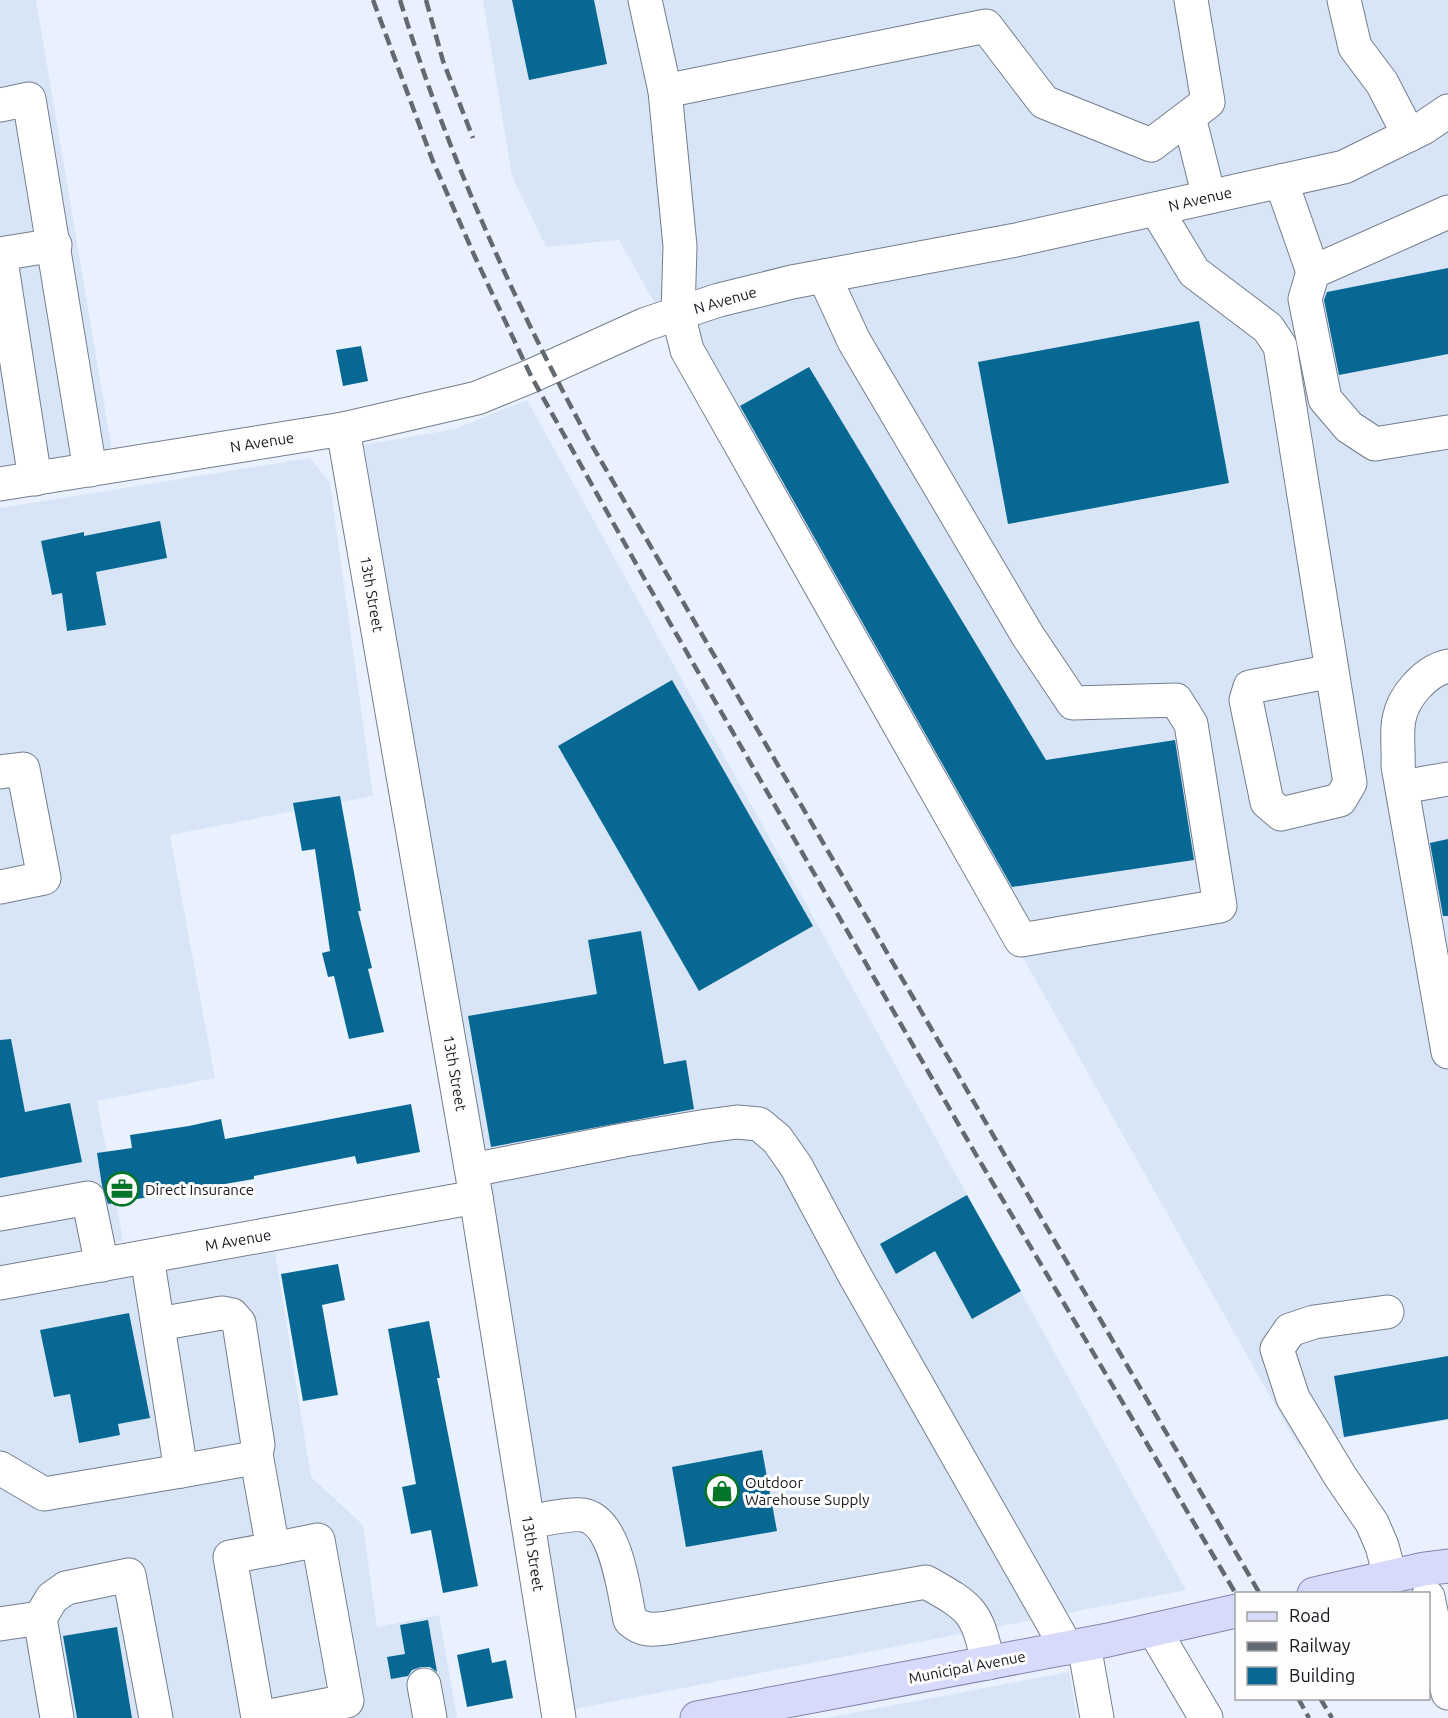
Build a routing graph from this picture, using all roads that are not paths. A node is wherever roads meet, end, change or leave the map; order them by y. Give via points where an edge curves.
1 (645, 0) edge
2 (1191, 0) edge
3 (1344, 0) edge
4 (665, 91) junction
5 (0, 105) edge
6 (1448, 111) edge
7 (1189, 117) junction
8 (1409, 135) junction
9 (1281, 181) junction
10 (1209, 197) junction
11 (1156, 209) junction
12 (1448, 213) edge
13 (55, 244) junction
14 (0, 254) edge
15 (1313, 272) junction
16 (824, 276) junction
17 (678, 314) junction
18 (343, 429) junction
19 (1448, 432) edge
20 (90, 470) junction
21 (35, 479) junction
22 (0, 484) edge
23 (1448, 666) edge
24 (1332, 671) dead end
25 (0, 772) edge
26 (1448, 779) edge
27 (1402, 787) junction
28 (0, 887) edge
29 (1448, 1052) edge
30 (474, 1183) junction
31 (0, 1214) edge
32 (147, 1257) junction
33 (102, 1265) junction
34 (0, 1282) edge
35 (1387, 1312) dead end
36 (158, 1324) junction
37 (256, 1454) junction
38 (0, 1468) edge
39 (181, 1471) junction
40 (528, 1522) junction
41 (273, 1549) junction
42 (1390, 1576) junction
43 (1432, 1581) edge
44 (1318, 1592) edge
45 (1235, 1611) edge
46 (40, 1618) junction
47 (0, 1624) edge
48 (1154, 1629) junction
49 (1076, 1646) junction
50 (988, 1664) junction
51 (424, 1685) dead end
52 (1448, 1693) edge
53 (57, 1718) edge
54 (156, 1718) edge
55 (259, 1718) edge
56 (430, 1718) edge
57 (559, 1718) edge
58 (697, 1718) edge
59 (1097, 1718) edge
60 (1206, 1718) edge

1 - 4 street
2 - 7 street via 1209,102
3 - 8 street via 1355,47 1382,83
4 - 7 street via 986,26 1044,102 1151,145
4 - 17 street via 680,246
5 - 13 street via 29,99
6 - 8 street, N Avenue
7 - 10 street
8 - 9 street, N Avenue via 1344,167
9 - 10 street, N Avenue
9 - 15 street
10 - 11 street, N Avenue
11 - 16 street, N Avenue
11 - 24 street via 1194,272 1268,328 1280,345
12 - 15 street
13 - 14 street
13 - 20 street
14 - 21 street
15 - 19 street via 1305,299 1326,399 1349,428 1375,444
16 - 17 street, N Avenue via 719,300
16 - 17 street via 854,341 1028,636 1073,703 1176,700 1191,724 1220,906 1021,940 687,350
17 - 18 street, N Avenue via 646,324 477,398
18 - 20 street, N Avenue
18 - 30 street, 13th Street
20 - 21 street, N Avenue
21 - 22 street, N Avenue
23 - 27 street via 1425,678 1411,692 1399,718 1398,766
25 - 28 street via 23,769 44,878
26 - 27 street
27 - 29 street
30 - 32 street, M Avenue
30 - 40 street, 13th Street
30 - 49 street, M Avenue via 624,1140 737,1122 759,1124 796,1166 854,1274
31 - 33 street via 88,1198
32 - 33 street, M Avenue
32 - 36 street
33 - 34 street, M Avenue
35 - 42 street via 1298,1327 1290,1330 1277,1349 1293,1398 1372,1523
36 - 37 street via 222,1313 232,1315 239,1323 258,1444
36 - 39 street
37 - 39 street via 248,1459
37 - 41 street
38 - 39 street via 44,1494
40 - 50 street via 583,1515 596,1521 614,1551 630,1620 637,1626 659,1629 926,1582 962,1602 972,1613
40 - 57 street, 13th Street
41 - 55 street via 230,1557
41 - 55 street via 318,1540 347,1701
42 - 43 main road
42 - 44 main road
43 - 52 street
45 - 48 main road, Municipal Avenue
46 - 47 street
46 - 53 street
46 - 54 street via 52,1598 66,1588 129,1575
48 - 49 main road, Municipal Avenue
48 - 60 street
49 - 50 main road, Municipal Avenue
49 - 59 street
50 - 58 main road, Municipal Avenue
51 - 56 street

